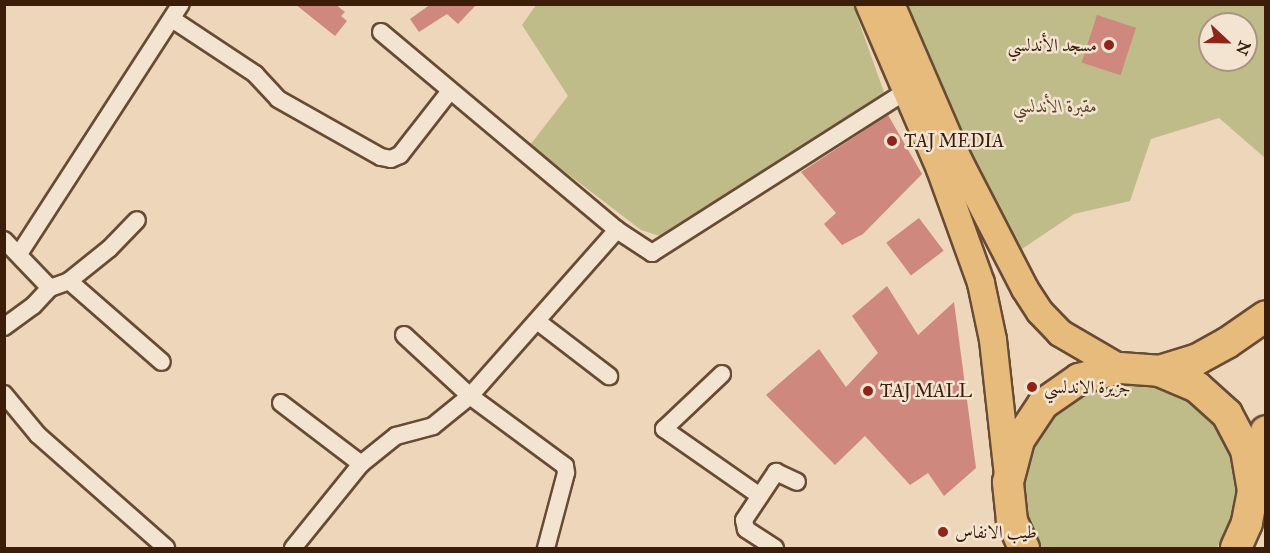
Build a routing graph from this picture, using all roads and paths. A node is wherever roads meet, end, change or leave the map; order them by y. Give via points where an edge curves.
1 (181, 4) edge
2 (869, 4) edge
3 (891, 4) edge
4 (172, 20) junction
5 (381, 32) dead end
6 (450, 91) junction
7 (905, 92) junction
8 (137, 220) dead end
9 (617, 230) junction
10 (4, 240) edge
11 (19, 254) junction
12 (69, 281) junction
13 (50, 288) junction
14 (1266, 316) edge
15 (537, 321) junction
16 (4, 327) edge
17 (404, 335) dead end
18 (162, 362) dead end
19 (1120, 368) junction
20 (1159, 371) junction
21 (722, 375) dead end
22 (609, 376) dead end
23 (4, 394) edge
24 (470, 396) junction
25 (281, 403) dead end
26 (1266, 431) edge
27 (361, 464) junction
28 (797, 482) dead end
29 (1008, 482) junction
30 (1253, 491) junction
31 (760, 496) junction
32 (1009, 535) edge
33 (166, 549) edge
34 (293, 549) edge
35 (546, 549) edge
36 (775, 549) edge
37 (1024, 549) edge
38 (1236, 549) edge

1 - 4 street
2 - 7 main road
3 - 19 main road via 959,161 1025,289 1060,333
4 - 6 street via 255,74 278,99 381,157 391,159 400,155
4 - 11 street
5 - 6 street
6 - 9 street
7 - 9 street via 656,252 649,252
7 - 29 main road via 940,169 981,283 993,340
8 - 12 street
9 - 15 street
10 - 11 street
11 - 13 street
12 - 13 street
12 - 18 street
13 - 16 street
14 - 20 highway via 1196,360
15 - 22 street
15 - 24 street
17 - 24 street
19 - 20 highway
19 - 29 highway via 1079,379 1043,404 1019,440
20 - 30 highway via 1197,387 1227,414 1246,450
21 - 31 street via 664,429
23 - 33 street via 38,435
24 - 27 street via 433,426 396,436
24 - 35 street via 565,466
25 - 27 street
26 - 30 highway
27 - 34 street
28 - 31 street via 776,472
29 - 32 highway
30 - 38 highway via 1247,523
31 - 36 street via 744,525
32 - 37 highway

